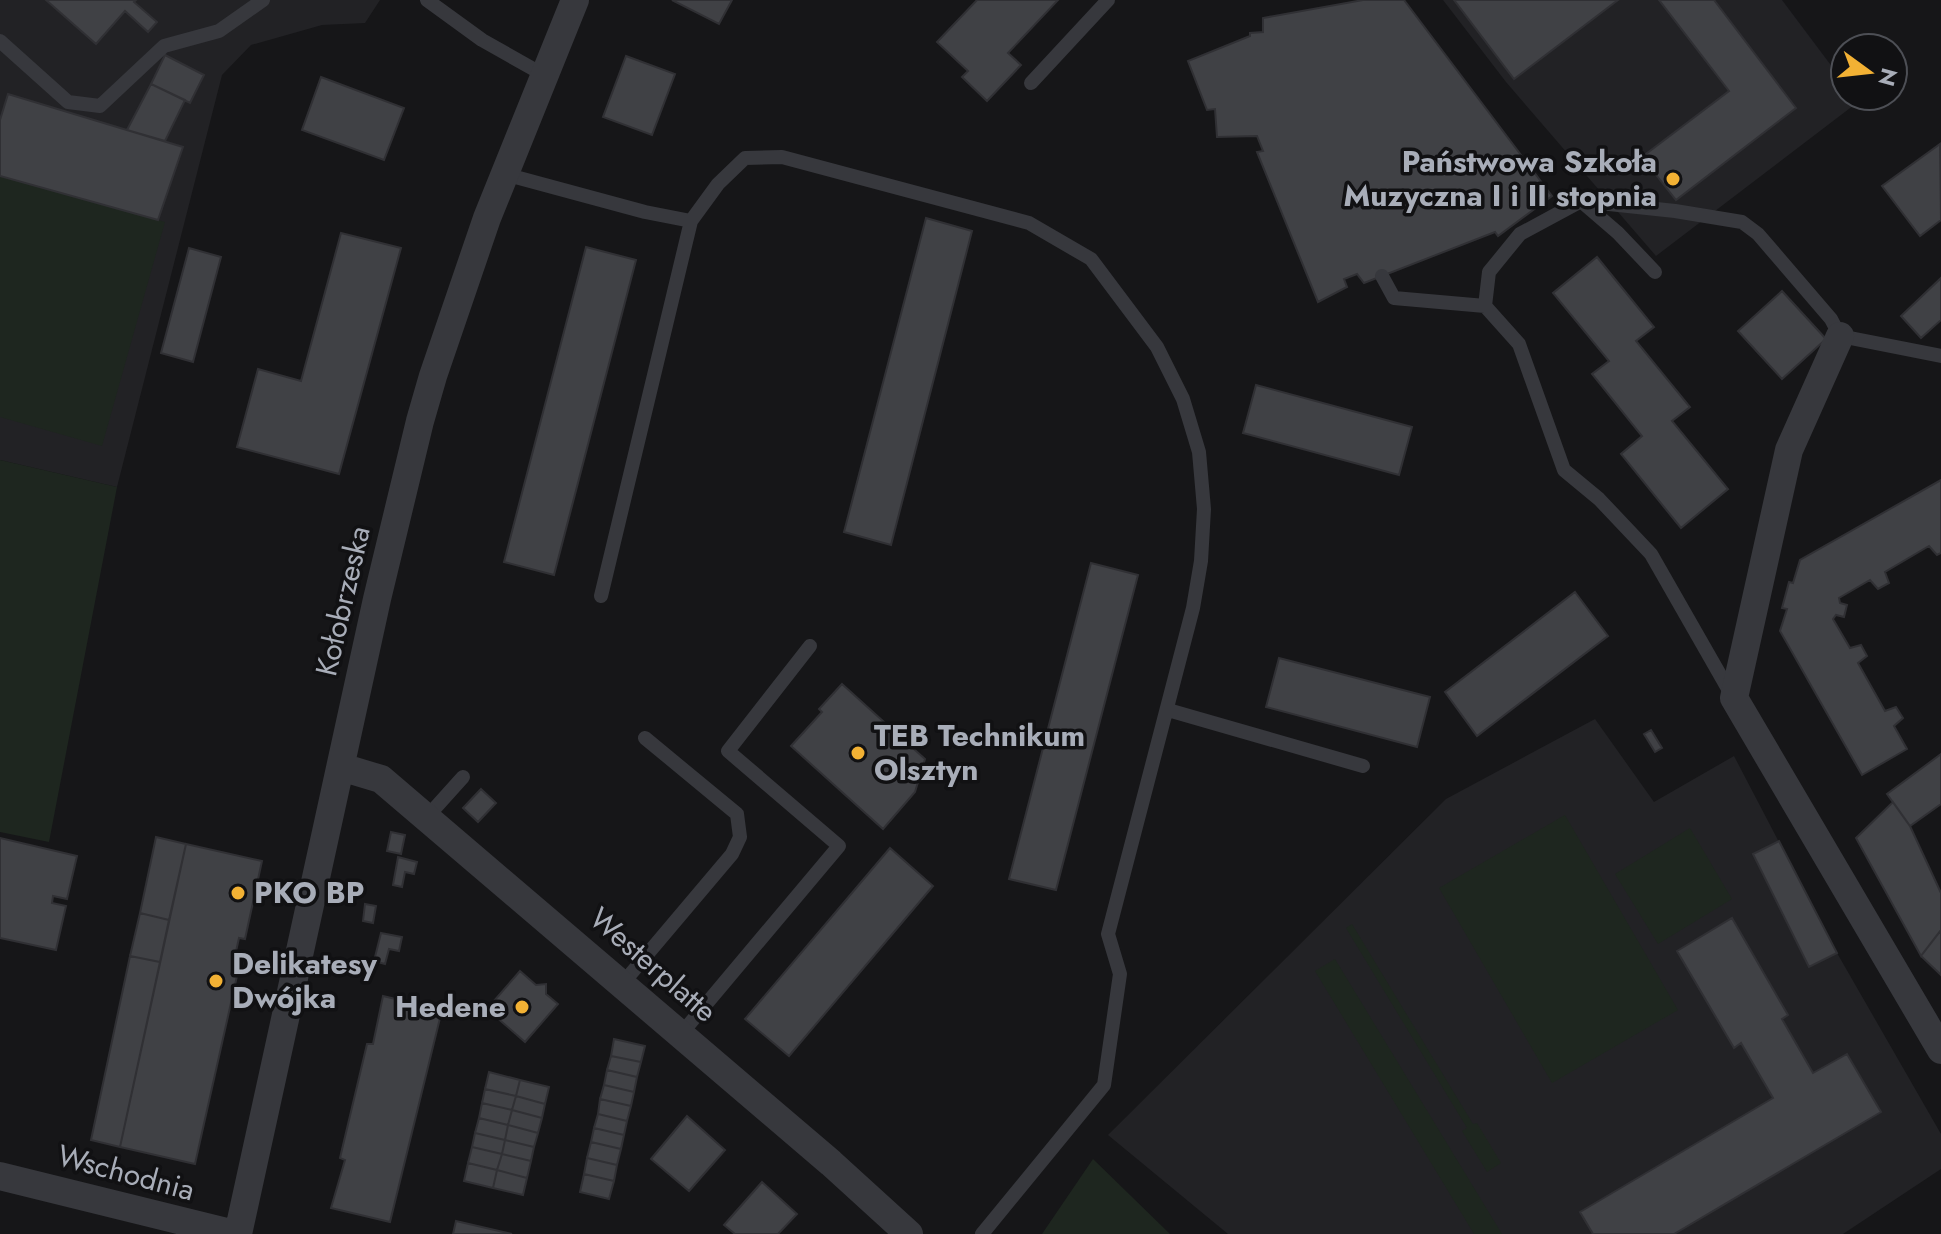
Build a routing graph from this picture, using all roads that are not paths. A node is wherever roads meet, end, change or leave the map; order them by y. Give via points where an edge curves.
1 (263, 0) edge
2 (427, 0) edge
3 (575, 0) edge
4 (1108, 0) edge
5 (0, 41) edge
6 (544, 75) junction
7 (1031, 83) dead end
8 (504, 174) junction
9 (1581, 201) junction
10 (691, 221) junction
11 (1655, 272) dead end
12 (1382, 276) dead end
13 (1485, 306) junction
14 (1840, 336) junction
15 (1941, 356) edge
16 (601, 596) dead end
17 (810, 646) dead end
18 (1734, 698) junction
19 (1168, 710) junction
20 (645, 738) dead end
21 (1363, 766) dead end
22 (341, 767) junction
23 (463, 777) dead end
24 (427, 817) junction
25 (623, 983) junction
26 (681, 1034) junction
27 (1941, 1050) edge
28 (0, 1176) edge
29 (236, 1234) edge
30 (909, 1234) edge
31 (982, 1234) edge

1 - 5 lane via 219,31 164,46 100,106 68,102
2 - 6 lane
3 - 6 street, Kołobrzeska
4 - 7 lane
6 - 8 street, Kołobrzeska
8 - 10 lane
8 - 22 street, Kołobrzeska via 420,421
9 - 11 lane
9 - 13 lane via 1520,234 1489,272
9 - 14 lane via 1742,222 1758,234
10 - 16 lane
10 - 19 lane via 745,158 782,157 1029,223 1091,259 1157,347 1183,399 1199,452 1201,561
12 - 13 lane via 1394,298
13 - 18 lane via 1519,344 1564,470 1651,554
14 - 15 lane
14 - 18 street via 1789,450
17 - 26 lane via 728,751 839,846
18 - 27 street
19 - 21 lane
19 - 31 lane via 1108,934 1120,974 1104,1085
20 - 25 lane via 737,814 740,837 732,854
22 - 24 street, Westerplatte via 381,779
22 - 29 street, Kołobrzeska
23 - 24 lane
24 - 25 street, Westerplatte
25 - 26 street, Westerplatte
26 - 30 street, Westerplatte
28 - 29 street, Wschodnia

